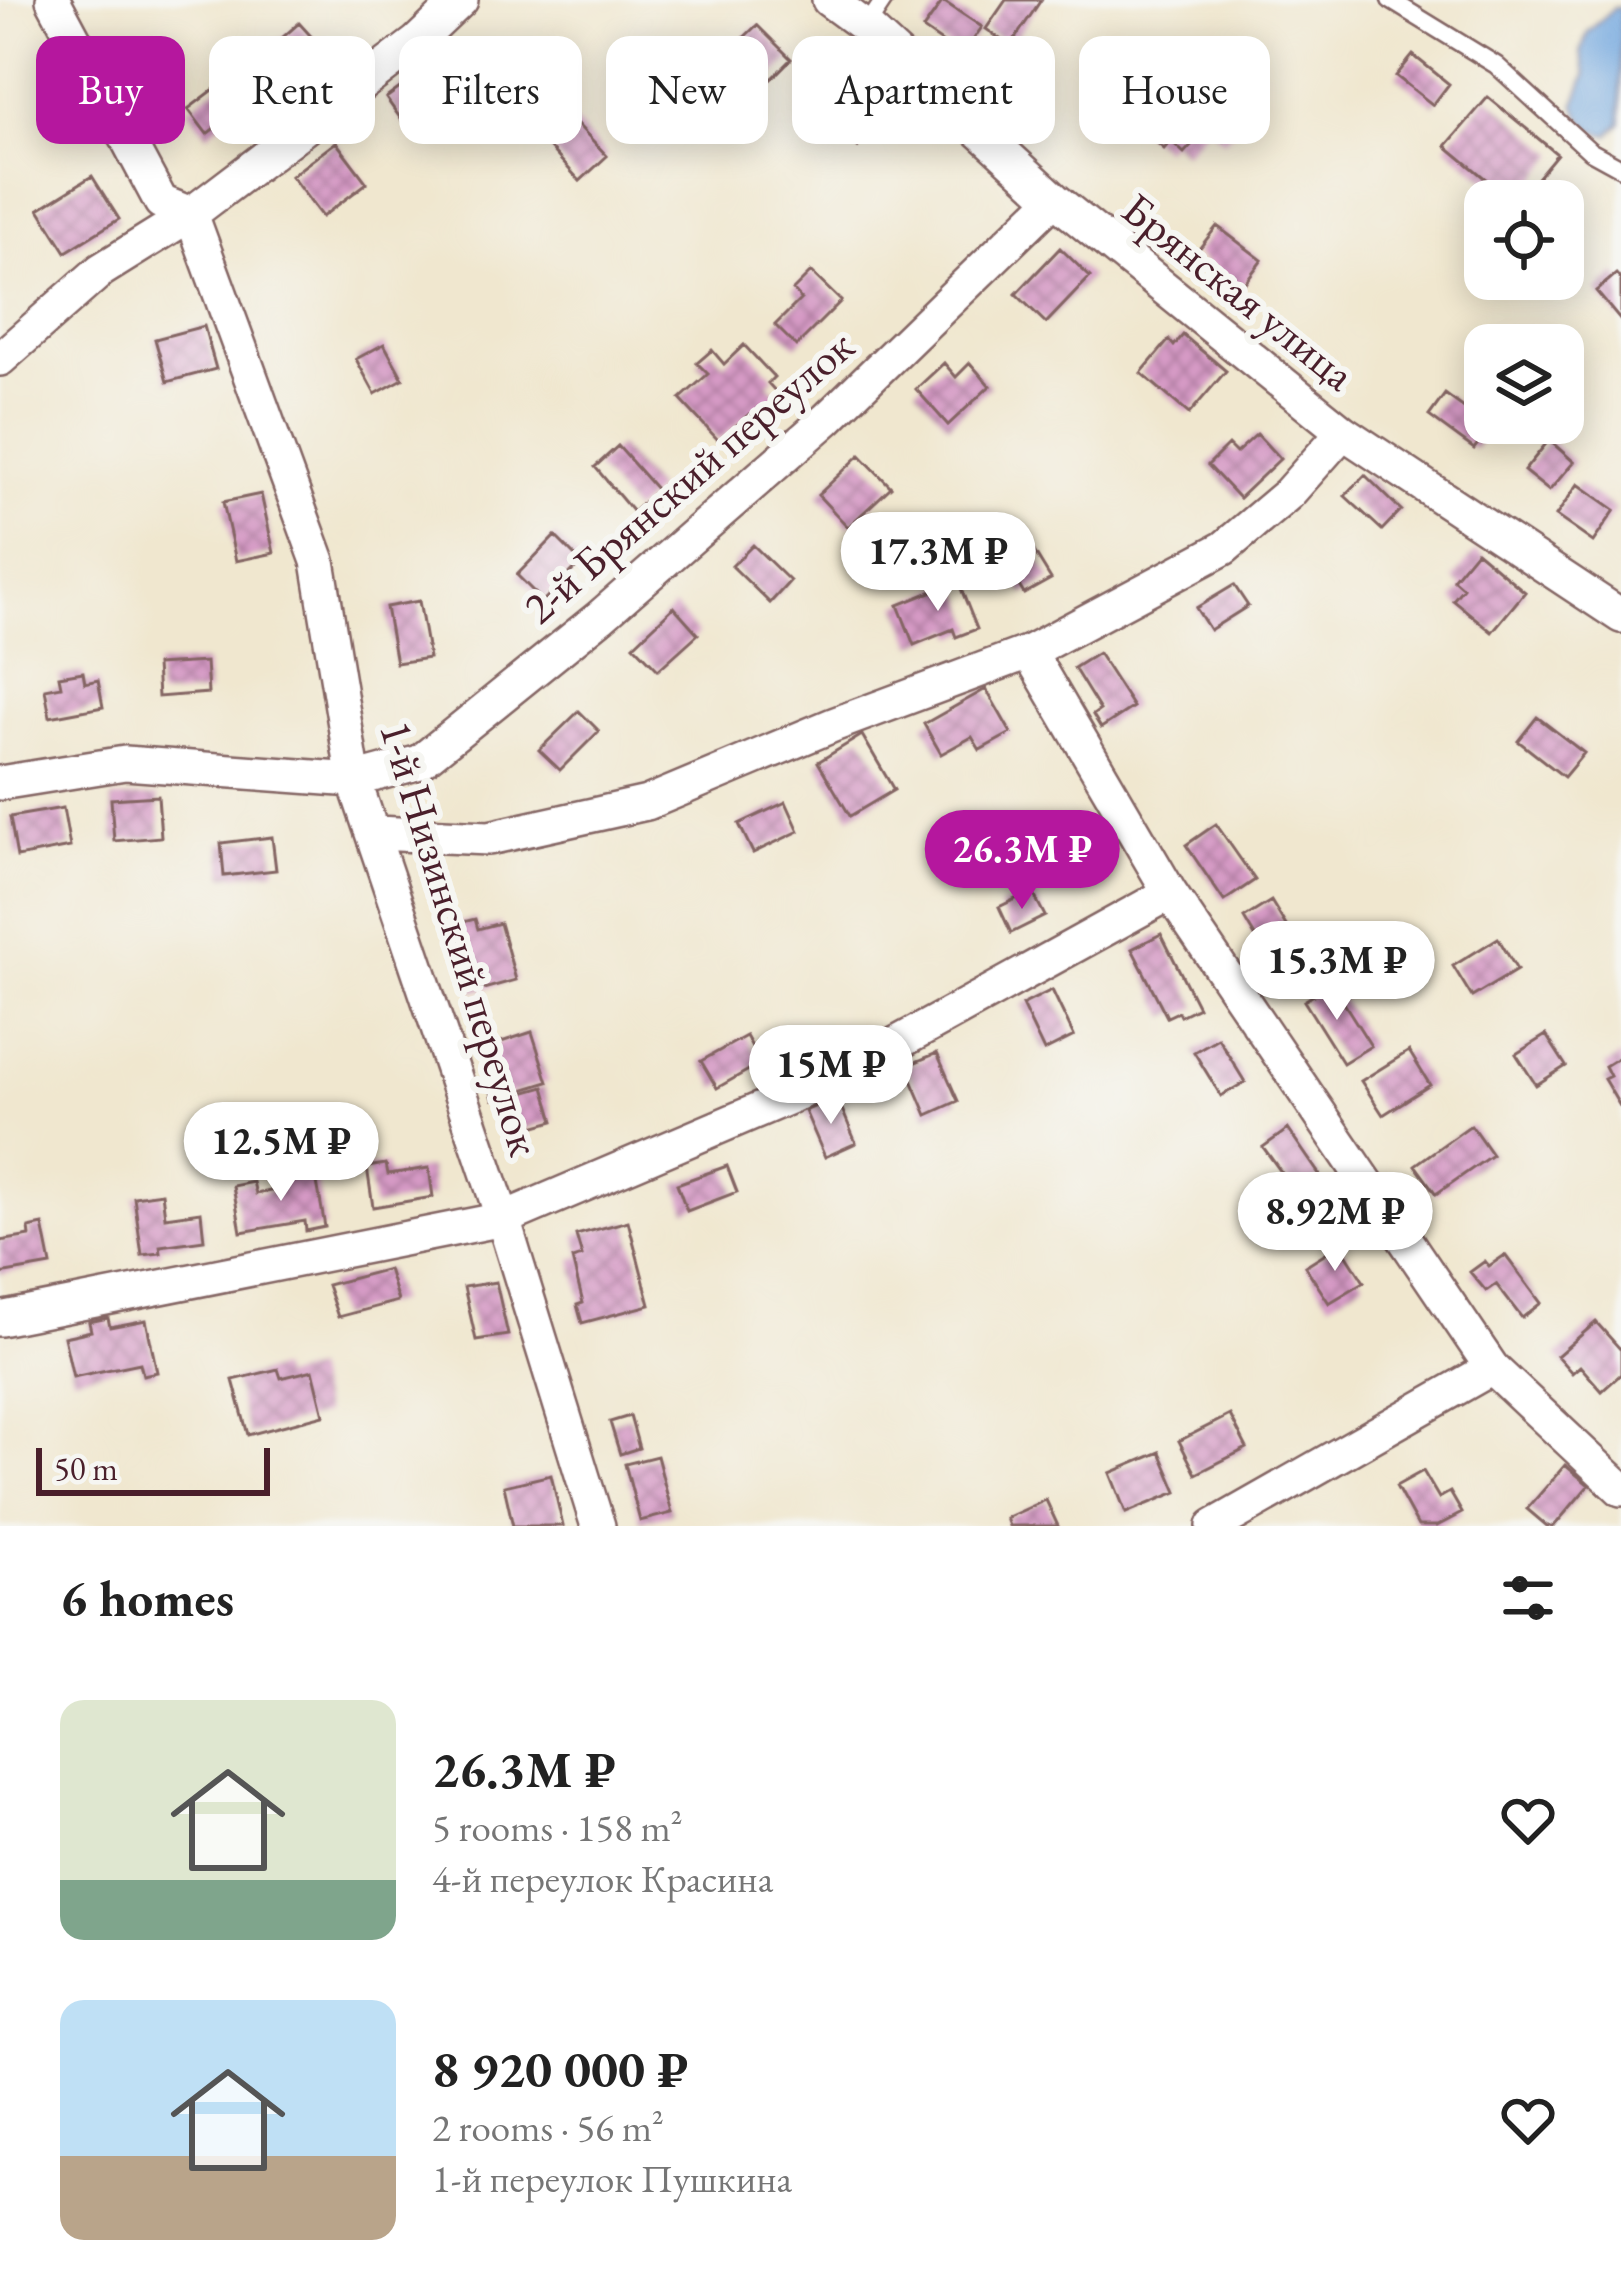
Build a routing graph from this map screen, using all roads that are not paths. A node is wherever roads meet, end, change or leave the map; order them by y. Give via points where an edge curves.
1 (53, 0) edge
2 (461, 0) edge
3 (829, 0) edge
4 (1390, 0) edge
5 (875, 14) edge
6 (1621, 168) edge
7 (1054, 199) junction
8 (191, 214) junction
9 (0, 358) edge
10 (1343, 432) junction
11 (1621, 616) edge
12 (1029, 652) junction
13 (354, 780) junction
14 (0, 784) edge
15 (375, 833) junction
16 (1170, 893) junction
17 (502, 1220) junction
18 (0, 1318) edge
19 (1492, 1368) junction
20 (1621, 1490) edge
21 (598, 1526) edge
22 (1214, 1526) edge

1 - 8 street, 1-й Низинский переулок via 161,202
2 - 8 street
3 - 5 street, Брянская улица
4 - 6 lane via 1496,65 1590,151
5 - 7 street, Брянская улица
7 - 10 street, Брянская улица
7 - 13 street, 2-й Брянский переулок via 827,419 600,617 420,762
8 - 9 street via 101,270
8 - 13 street, 1-й Низинский переулок via 318,562
10 - 11 street, Брянская улица
10 - 12 street via 1225,548
12 - 15 street via 647,803 489,838
12 - 16 street
13 - 14 street, 2-й Брянский переулок via 124,763
13 - 15 street, 1-й Низинский переулок
15 - 17 street, 1-й Низинский переулок
16 - 17 street via 836,1077
16 - 19 street
17 - 18 street
17 - 21 street, 1-й Низинский переулок
19 - 20 street
19 - 22 street

